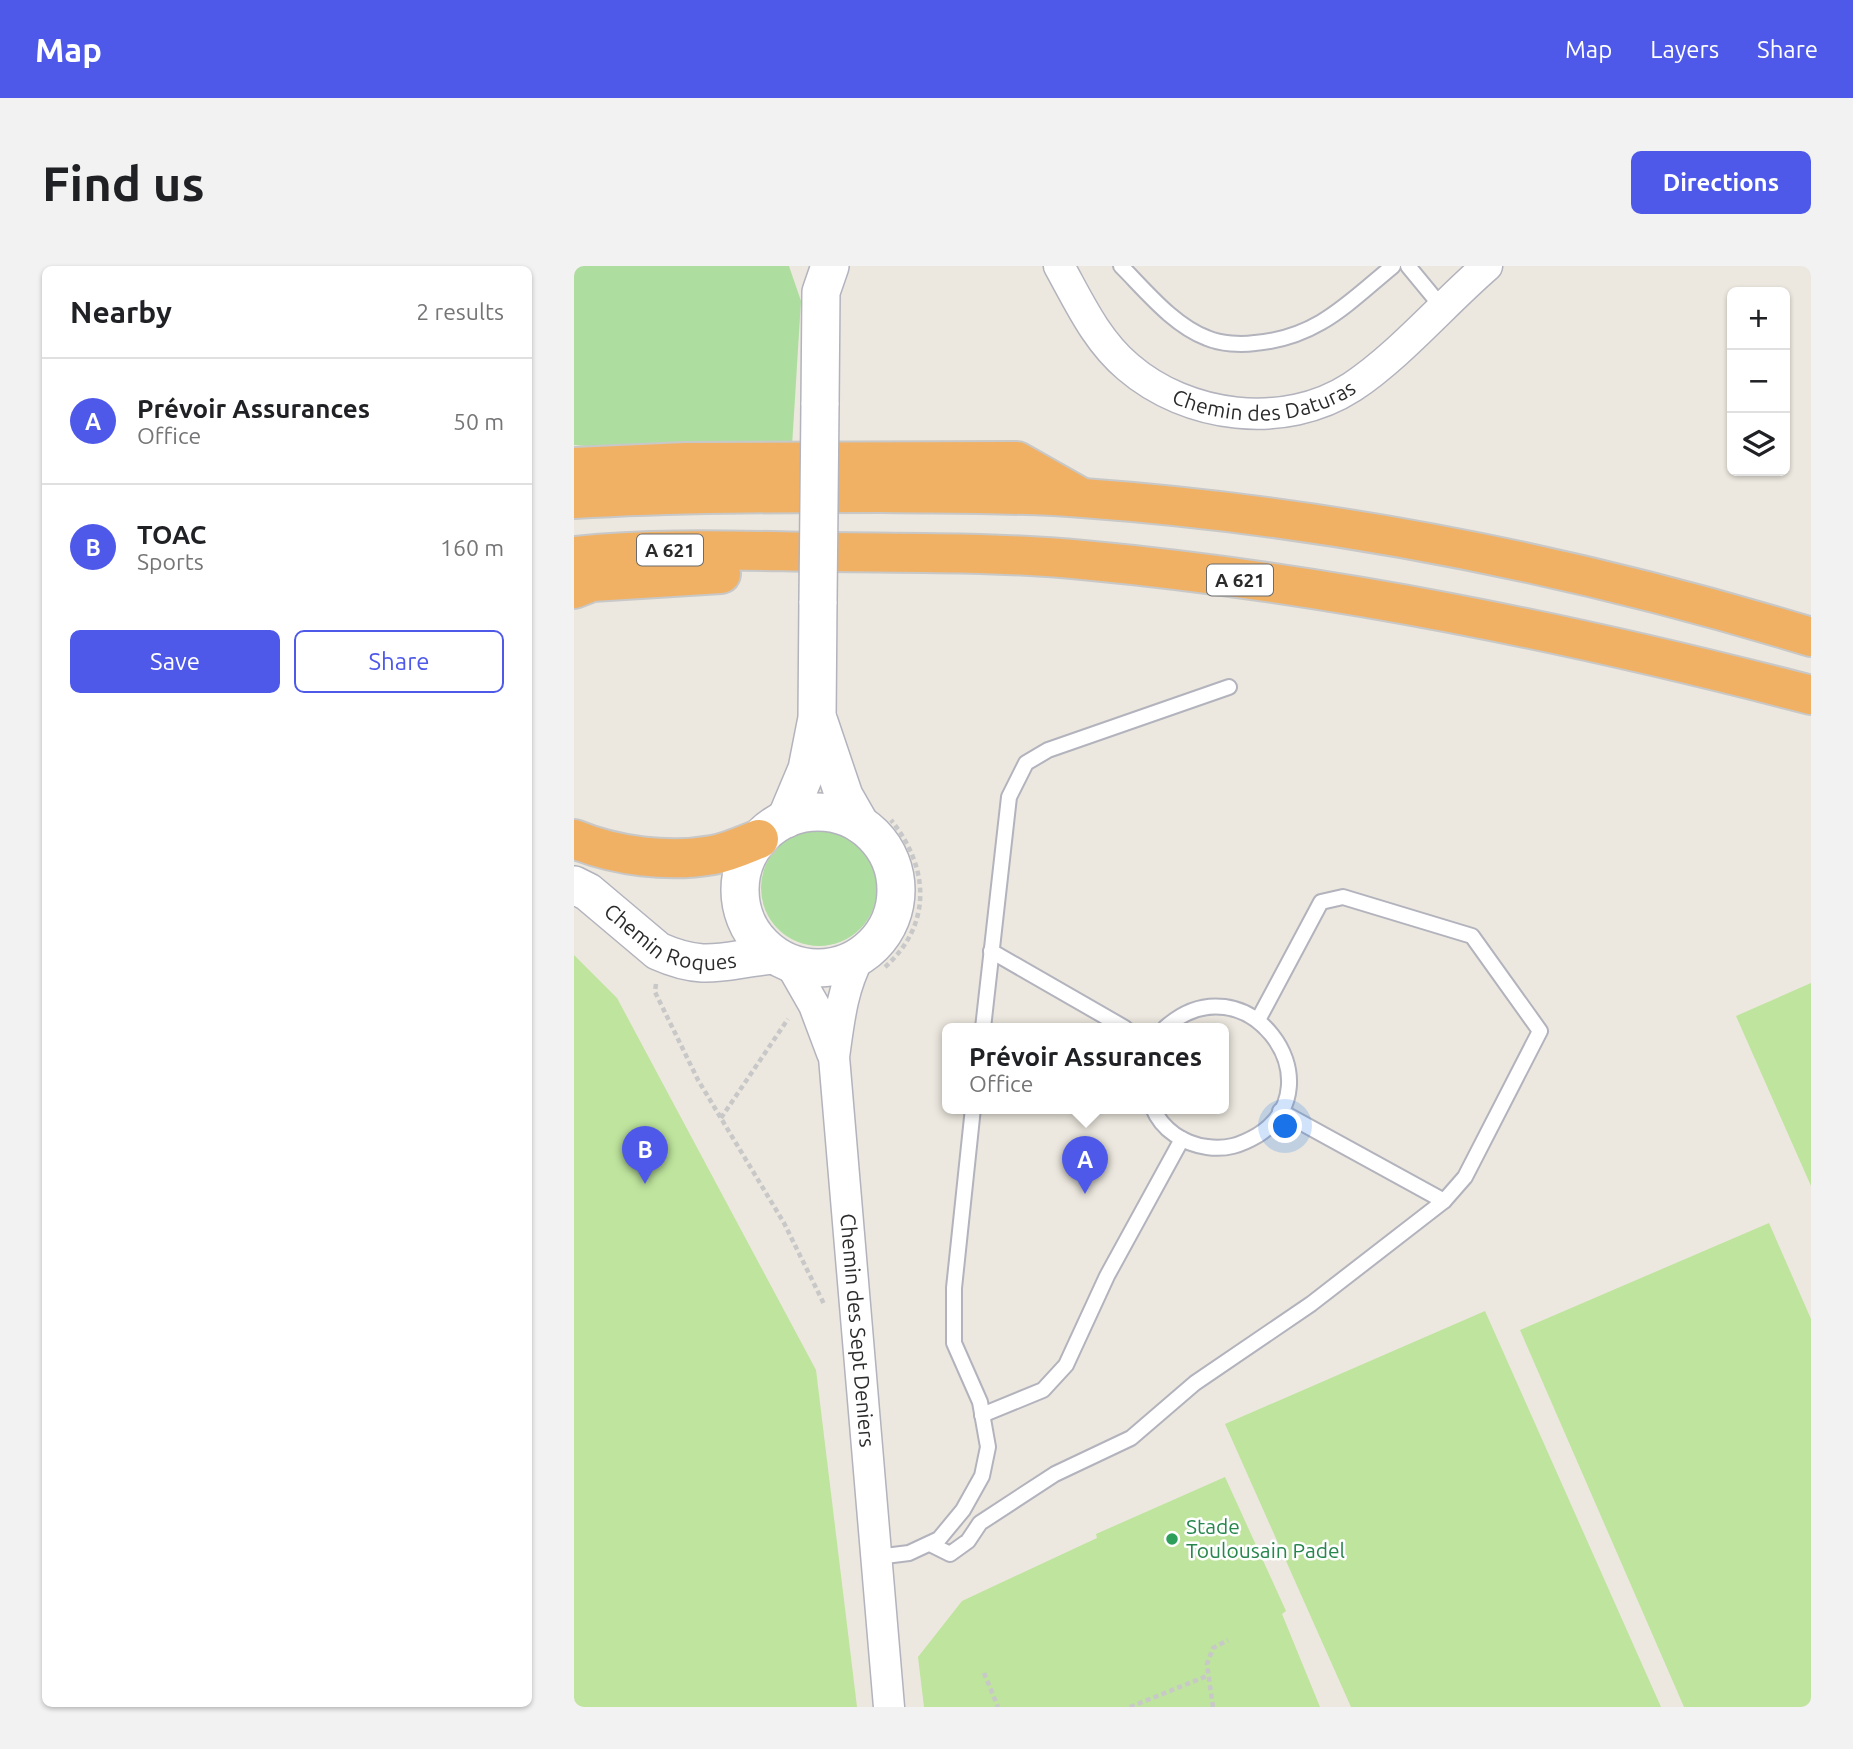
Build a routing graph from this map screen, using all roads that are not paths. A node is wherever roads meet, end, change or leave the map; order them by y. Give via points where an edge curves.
1 (1059, 266) edge
2 (1121, 266) edge
3 (1393, 266) edge
4 (1408, 266) edge
5 (1487, 266) edge
6 (820, 275) edge
7 (1441, 306) junction
8 (574, 467) edge
9 (1082, 498) junction
10 (574, 499) edge
11 (767, 551) junction
12 (574, 556) edge
13 (574, 589) edge
14 (1720, 609) junction
15 (1811, 611) edge
16 (1811, 637) edge
17 (1706, 667) junction
18 (1229, 687) dead end
19 (1811, 695) edge
20 (1811, 708) edge
21 (817, 718) junction
22 (860, 824) junction
23 (772, 829) junction
24 (574, 839) edge
25 (574, 885) edge
26 (741, 902) junction
27 (992, 951) junction
28 (664, 954) junction
29 (859, 957) junction
30 (782, 959) junction
31 (1258, 1020) junction
32 (984, 1023) edge
33 (1116, 1023) edge
34 (1172, 1023) edge
35 (834, 1057) junction
36 (1280, 1111) junction
37 (972, 1114) edge
38 (1157, 1114) edge
39 (1182, 1139) junction
40 (1444, 1201) junction
41 (982, 1415) junction
42 (930, 1544) junction
43 (877, 1557) junction
44 (889, 1707) edge

1 - 7 street, Chemin des Daturas via 1096,332 1128,367 1169,395 1219,412 1265,413 1311,406 1350,388 1388,359
2 - 3 lane via 1189,327 1208,338 1243,344 1276,342 1315,328
4 - 7 lane
5 - 7 street, Chemin des Daturas
6 - 21 street, bridge
8 - 9 highway via 1017,461
9 - 10 highway via 727,492
9 - 14 highway via 1360,531 1607,579
11 - 12 highway, A 621 via 632,550
11 - 13 highway via 721,574 592,582
11 - 17 highway, A 621 via 1095,562 1346,594 1528,627
14 - 15 highway
14 - 16 highway
17 - 19 highway, A 621
17 - 20 highway
18 - 27 lane via 1048,750 1026,764 1009,797
21 - 22 street via 844,796
21 - 23 street via 807,769
22 - 23 street via 823,812
22 - 29 street via 887,853 896,892 883,934
23 - 24 highway via 712,855 621,853
23 - 26 street via 743,868
25 - 28 street, Chemin Roques
26 - 28 street via 723,930 704,947
26 - 30 street via 752,932
27 - 32 lane
27 - 33 lane
28 - 30 street, Chemin Roques via 698,966
29 - 30 street via 825,967
29 - 35 street, Chemin des Sept Deniers via 841,1001
30 - 35 street via 814,1005
31 - 34 lane via 1229,1007 1206,1007
31 - 36 lane via 1281,1046 1287,1067 1287,1090
31 - 40 lane via 1321,902 1343,898 1472,936 1540,1031 1465,1177
35 - 43 street, Chemin des Sept Deniers
36 - 39 lane via 1265,1130 1244,1144 1219,1149
36 - 40 lane
37 - 41 lane via 954,1288 954,1343
38 - 39 lane via 1172,1134
39 - 41 lane via 1107,1276 1066,1366 1043,1390
40 - 42 lane via 1311,1304 1195,1383 1131,1438 1055,1474 979,1523 968,1541 950,1554
41 - 42 lane via 989,1447 982,1476 952,1525
42 - 43 lane via 909,1553
43 - 44 street, Chemin des Sept Deniers

